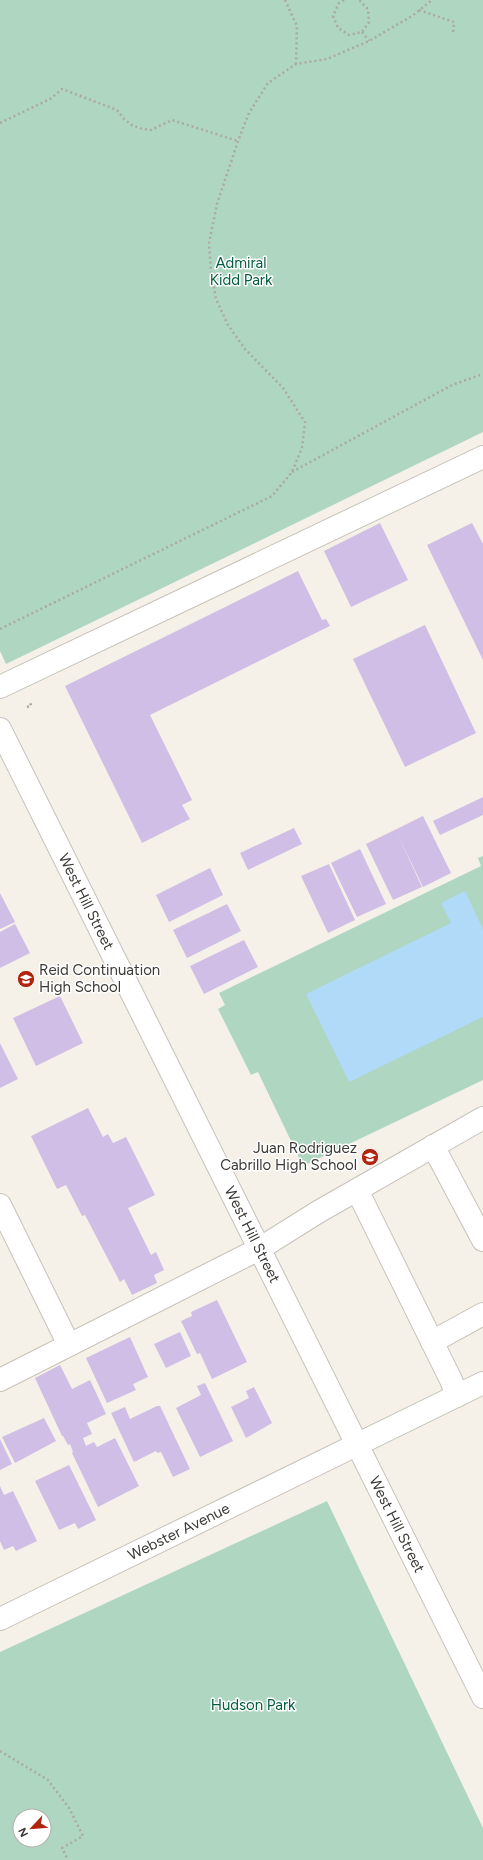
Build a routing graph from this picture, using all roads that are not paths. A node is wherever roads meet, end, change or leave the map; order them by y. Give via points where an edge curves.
1 (483, 457) edge
2 (0, 687) edge
3 (0, 729) edge
4 (483, 1118) edge
5 (433, 1146) junction
6 (356, 1190) junction
7 (0, 1205) edge
8 (483, 1240) edge
9 (259, 1249) junction
10 (483, 1314) edge
11 (432, 1342) junction
12 (69, 1345) junction
13 (0, 1380) edge
14 (483, 1384) edge
15 (457, 1396) junction
16 (357, 1445) junction
17 (0, 1619) edge
18 (483, 1697) edge

1 - 2 street
3 - 9 street, West Hill Street
4 - 5 street
5 - 6 street
5 - 8 street
6 - 9 street
6 - 11 street
7 - 12 street
9 - 12 street
9 - 16 street, West Hill Street
10 - 11 street
11 - 15 street
12 - 13 street
14 - 15 street, Webster Avenue
15 - 16 street, Webster Avenue
16 - 17 street, Webster Avenue
16 - 18 street, West Hill Street

